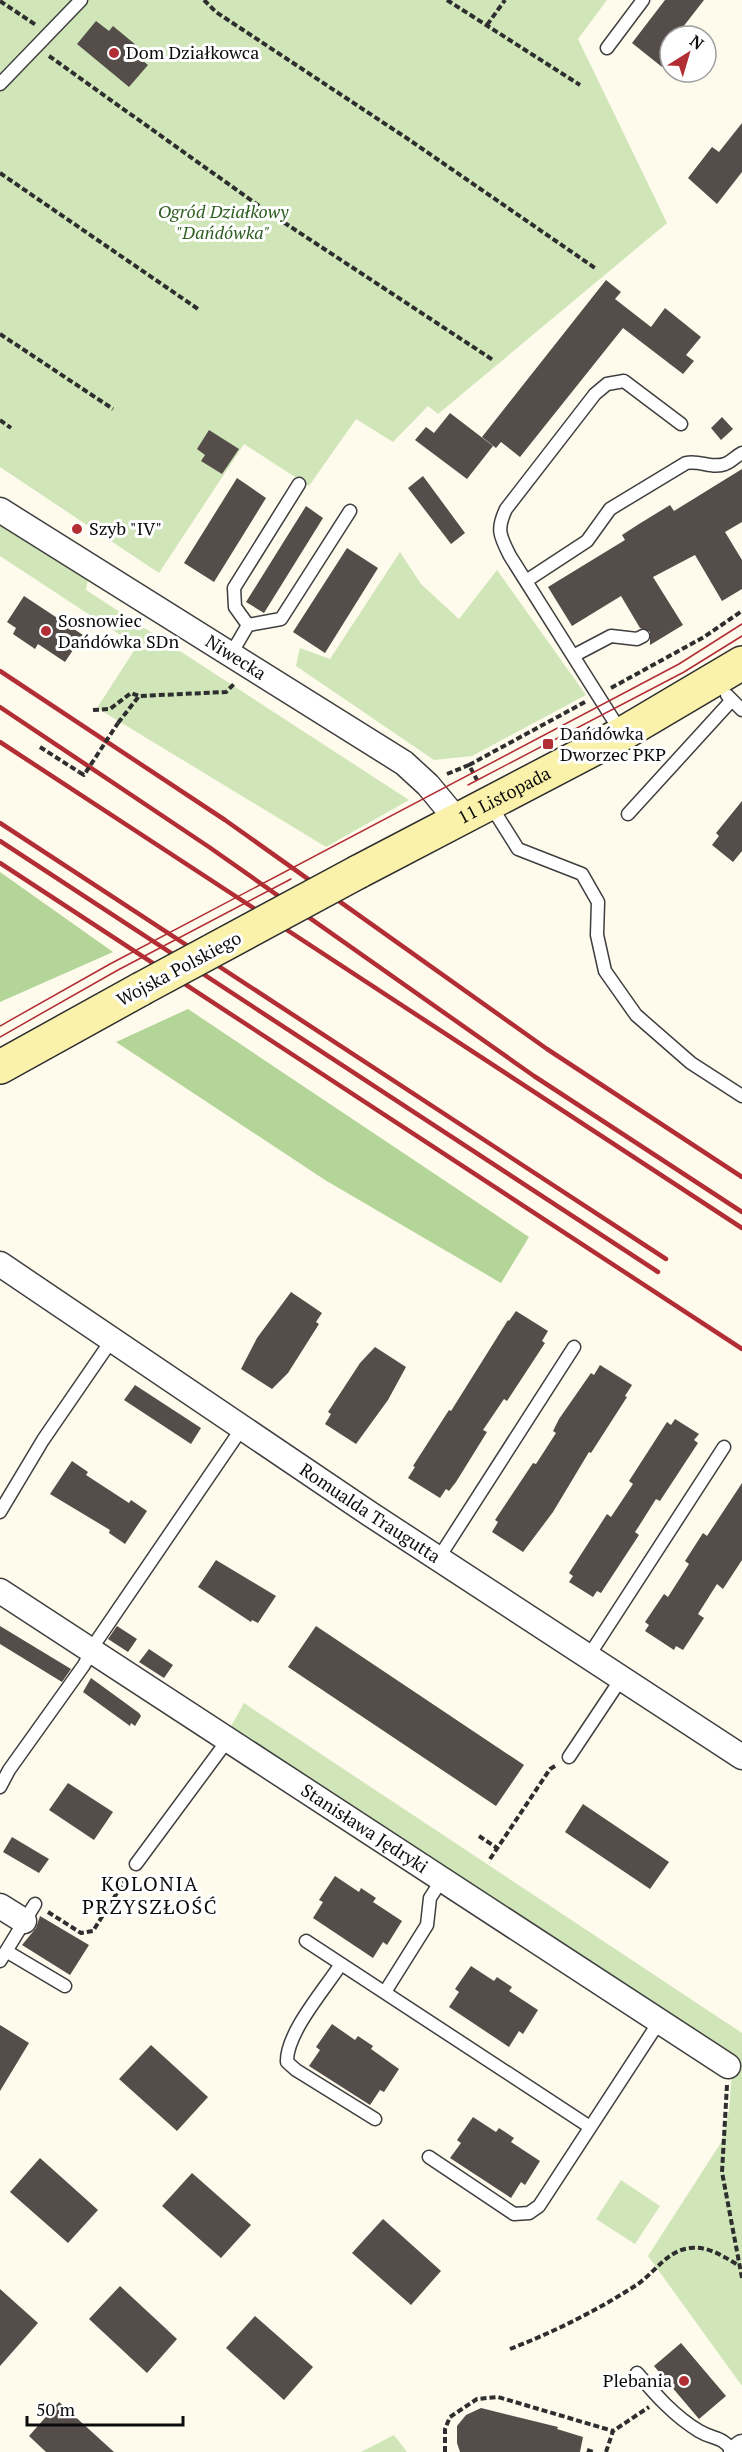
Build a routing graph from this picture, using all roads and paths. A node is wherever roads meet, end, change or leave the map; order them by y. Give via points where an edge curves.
1 (0, 0) edge
2 (81, 0) edge
3 (204, 0) edge
4 (447, 0) edge
5 (505, 0) edge
6 (644, 0) edge
7 (487, 25) junction
8 (49, 34) junction
9 (36, 47) junction
10 (607, 48) dead end
11 (0, 84) edge
12 (580, 86) dead end
13 (0, 173) edge
14 (595, 268) dead end
15 (198, 309) dead end
16 (0, 334) edge
17 (492, 360) dead end
18 (113, 409) dead end
19 (0, 420) edge
20 (681, 424) dead end
21 (11, 428) dead end
22 (742, 453) edge
23 (299, 484) dead end
24 (0, 510) edge
25 (350, 511) dead end
26 (526, 581) junction
27 (248, 625) junction
28 (643, 636) dead end
29 (231, 654) junction
30 (573, 656) junction
31 (730, 681) edge
32 (236, 682) dead end
33 (139, 696) junction
34 (93, 710) dead end
35 (742, 710) edge
36 (622, 734) junction
37 (40, 747) dead end
38 (490, 803) junction
39 (628, 814) dead end
40 (457, 820) junction
41 (358, 872) joint
42 (0, 1067) edge
43 (742, 1096) edge
44 (0, 1264) edge
45 (111, 1341) junction
46 (574, 1347) dead end
47 (242, 1428) junction
48 (724, 1447) dead end
49 (0, 1512) edge
50 (438, 1559) junction
51 (0, 1591) edge
52 (92, 1651) junction
53 (588, 1657) junction
54 (621, 1679) junction
55 (227, 1741) junction
56 (569, 1757) joint
57 (742, 1757) edge
58 (0, 1787) edge
59 (479, 1836) dead end
60 (497, 1848) junction
61 (490, 1859) dead end
62 (136, 1864) joint
63 (441, 1881) junction
64 (0, 1906) edge
65 (29, 1912) junction
66 (306, 1941) dead end
67 (3, 1956) edge
68 (342, 1964) junction
69 (65, 1986) dead end
70 (385, 1992) junction
71 (659, 2022) junction
72 (728, 2066) joint
73 (375, 2119) dead end
74 (590, 2127) junction
75 (429, 2157) dead end
76 (738, 2265) junction
77 (742, 2278) edge
78 (510, 2349) dead end
79 (637, 2373) dead end
80 (659, 2399) junction
81 (613, 2431) junction
82 (742, 2447) edge
83 (588, 2450) dead end
84 (445, 2452) edge
85 (593, 2452) edge
86 (606, 2452) edge
87 (735, 2452) edge

1 - 8 path
2 - 8 lane
3 - 14 path via 216,12
4 - 7 path
5 - 7 path
6 - 10 lane
7 - 12 path
8 - 9 lane
9 - 11 lane
9 - 17 path via 262,208
13 - 15 path
16 - 18 path
19 - 21 path
20 - 26 lane via 624,381 607,384 595,394 499,523 500,537
22 - 26 lane via 715,466 699,461 686,463 610,509 587,541
23 - 27 lane via 234,588 235,607
24 - 29 street, Niwecka
25 - 27 lane via 281,619
26 - 30 lane
27 - 29 lane
28 - 30 lane via 610,636
29 - 40 street, Niwecka via 404,763
30 - 36 lane
31 - 35 lane
31 - 36 main road, 11 Listopada
31 - 39 lane
32 - 33 path via 226,692
33 - 34 path via 131,693 110,709
33 - 37 path, bridge via 84,775
36 - 38 main road, 11 Listopada
38 - 40 main road, 11 Listopada
38 - 43 lane via 518,849 582,874 598,902 597,935 605,971 636,1015 691,1063
40 - 41 main road, 11 Listopada
41 - 42 main road, Wojska Polskiego, bridge
44 - 45 street, Romualda Traugutta
45 - 47 street, Romualda Traugutta
45 - 49 lane via 43,1440
46 - 50 lane
47 - 50 street, Romualda Traugutta
47 - 52 lane
48 - 53 lane
50 - 53 street, Romualda Traugutta
51 - 52 street, Stanisława Jędryki
52 - 55 street, Stanisława Jędryki
52 - 58 lane
53 - 54 street, Romualda Traugutta
54 - 56 lane
54 - 57 street, Romualda Traugutta
55 - 62 lane
55 - 63 street, Stanisława Jędryki
56 - 60 path via 550,1769
59 - 60 path
60 - 61 path
62 - 65 path via 93,1931 81,1933
63 - 70 lane via 430,1898 427,1925
63 - 71 street, Stanisława Jędryki
64 - 65 street
65 - 67 lane
66 - 68 lane
67 - 69 lane
68 - 70 lane
68 - 73 lane via 294,2036 287,2050 287,2062
70 - 74 lane
71 - 72 street, Stanisława Jędryki
71 - 74 lane
72 - 76 path via 722,2172
74 - 75 lane via 539,2206 530,2213 514,2214
76 - 77 path
76 - 78 path via 715,2252 692,2247 675,2252 639,2283 552,2332
79 - 80 lane
80 - 81 path
80 - 87 lane via 699,2431 726,2441
81 - 84 path via 498,2397 477,2400 450,2417 445,2429
81 - 86 path
82 - 87 street
83 - 85 path

